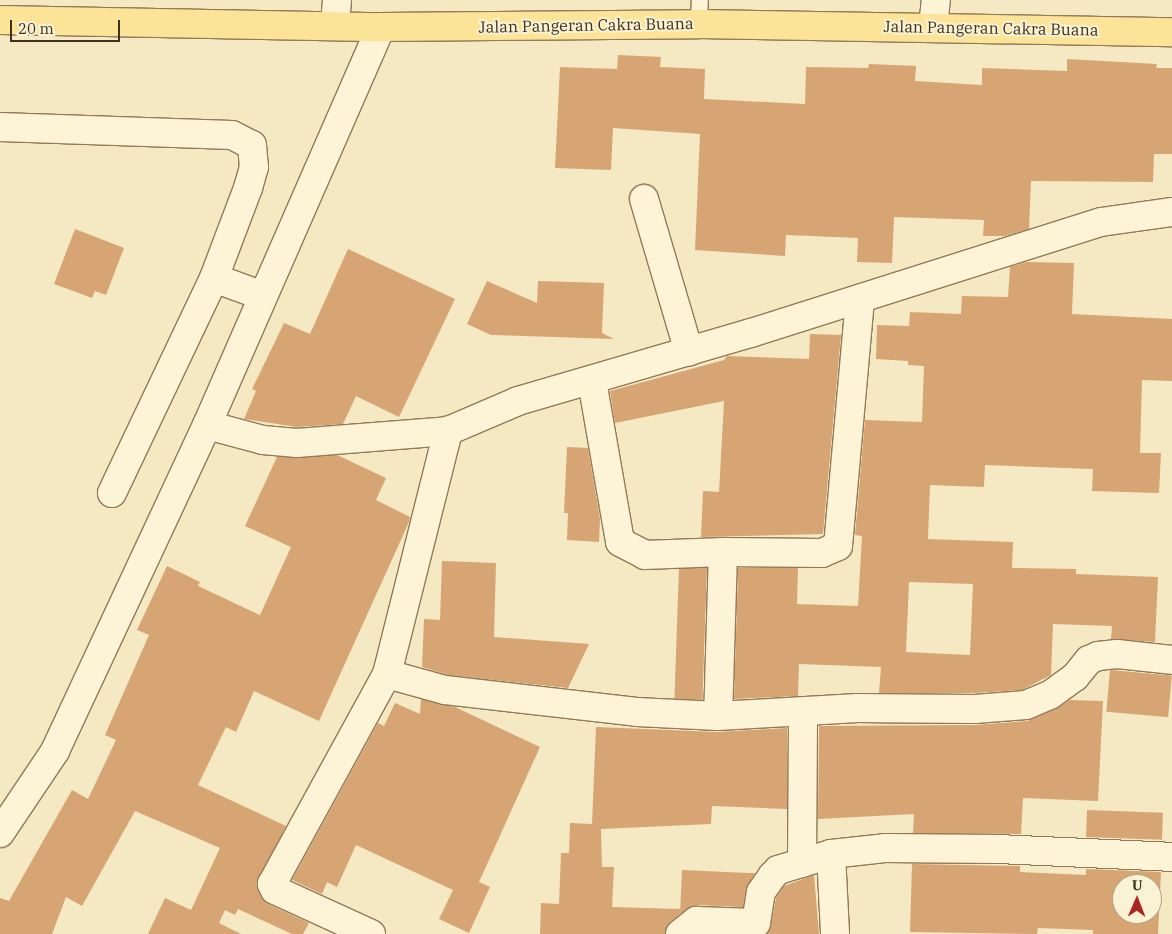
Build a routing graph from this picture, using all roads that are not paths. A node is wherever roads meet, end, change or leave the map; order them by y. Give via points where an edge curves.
1 (936, 0) edge
2 (336, 12) edge
3 (699, 12) edge
4 (0, 20) edge
5 (381, 26) junction
6 (933, 27) junction
7 (1172, 32) edge
8 (0, 127) edge
9 (644, 199) dead end
10 (1172, 212) edge
11 (214, 278) junction
12 (263, 296) junction
13 (860, 299) junction
14 (689, 352) junction
15 (592, 380) junction
16 (207, 425) junction
17 (448, 431) junction
18 (112, 493) dead end
19 (723, 552) junction
20 (1172, 660) edge
21 (388, 674) junction
22 (804, 712) junction
23 (718, 716) junction
24 (0, 834) edge
25 (831, 854) junction
26 (1172, 857) edge
27 (802, 863) junction
28 (757, 929) edge
29 (370, 934) edge
30 (680, 934) edge
31 (835, 934) edge

1 - 6 street
2 - 4 main road, Jalan Pangeran Cakra Buana
2 - 5 main road, Jalan Pangeran Cakra Buana
3 - 5 main road, Jalan Pangeran Cakra Buana
3 - 6 main road, Jalan Pangeran Cakra Buana
5 - 12 street
6 - 7 main road, Jalan Pangeran Cakra Buana
8 - 11 street via 232,135 252,145 254,166 248,188
9 - 14 street
10 - 13 street via 1100,222
11 - 12 street
11 - 18 street
12 - 16 street
13 - 14 street
13 - 19 street via 838,546 822,553
14 - 15 street
15 - 17 street via 518,401
15 - 19 street via 620,542 645,555
16 - 17 street via 263,440 297,442
16 - 24 street via 55,750
17 - 21 street
19 - 23 street
20 - 22 street via 1117,654 1098,656 1089,660 1075,677 1050,695 1026,704 975,709
21 - 23 street via 445,690 637,712
21 - 29 street via 272,884 275,890
22 - 23 street
22 - 27 street
25 - 26 street via 885,848 998,849
25 - 27 street
25 - 31 street
27 - 28 street via 778,870 761,892
28 - 30 street via 696,921

